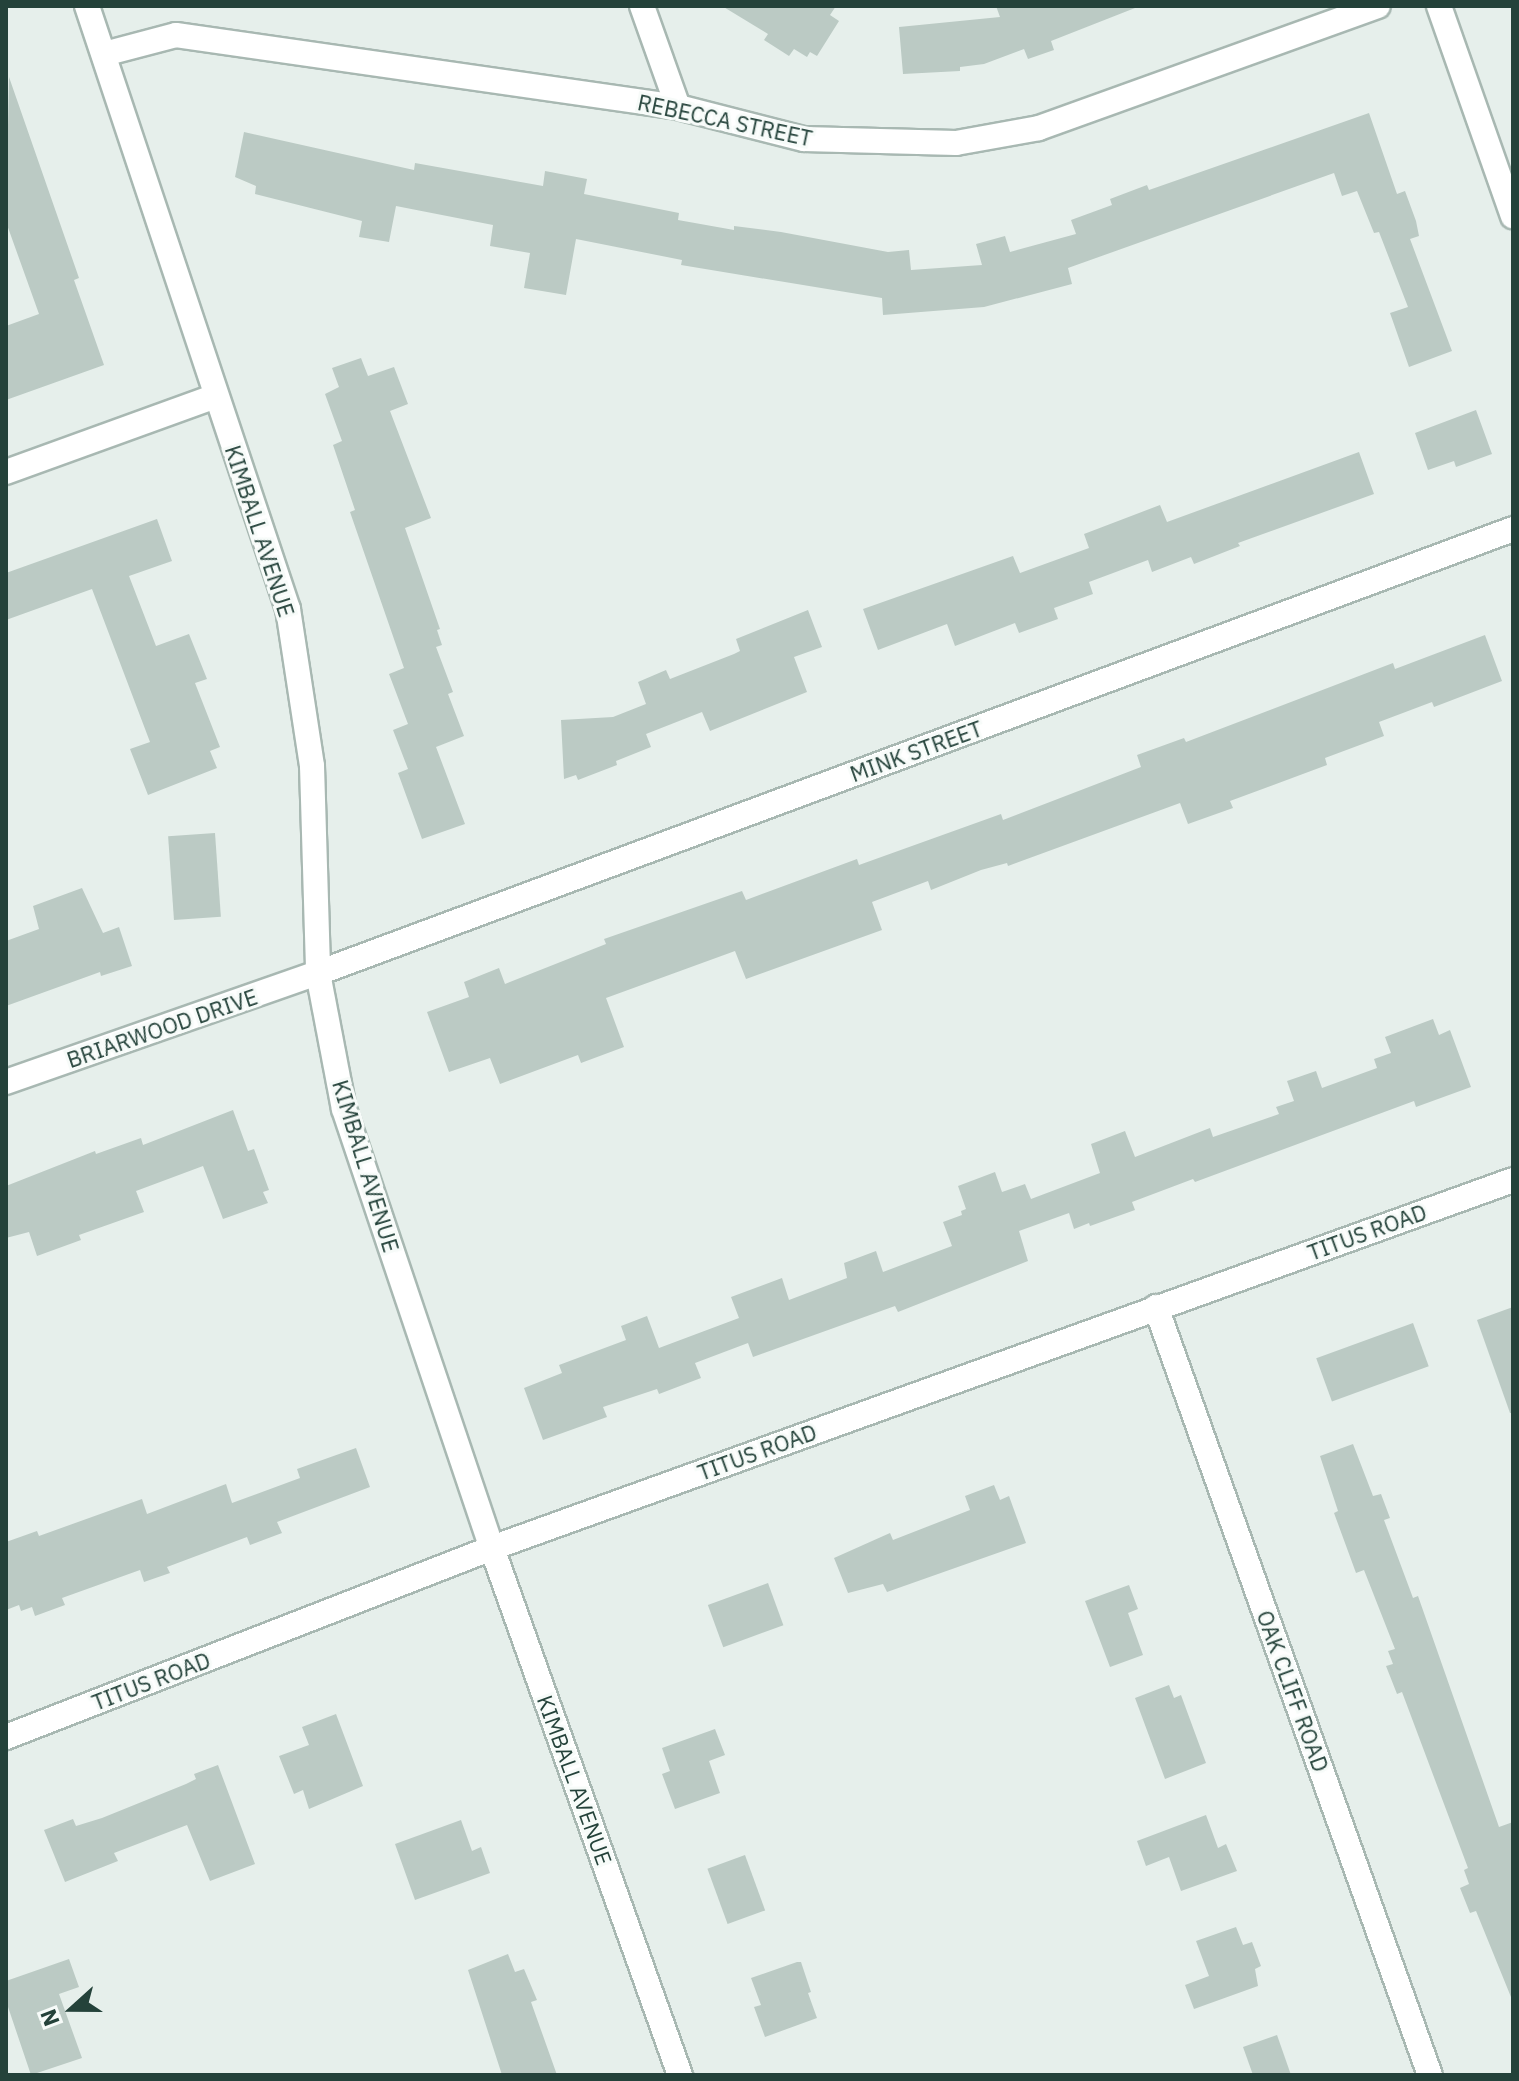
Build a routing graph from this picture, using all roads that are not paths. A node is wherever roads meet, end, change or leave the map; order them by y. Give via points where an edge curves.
1 (87, 6) edge
2 (642, 6) edge
3 (1378, 6) edge
4 (1439, 6) edge
5 (104, 54) junction
6 (678, 107) junction
7 (1513, 216) edge
8 (216, 396) junction
9 (6, 472) edge
10 (1513, 529) edge
11 (318, 973) junction
12 (6, 1082) edge
13 (1513, 1180) edge
14 (1156, 1307) junction
15 (492, 1548) junction
16 (6, 1737) edge
17 (680, 2075) edge
18 (1430, 2075) edge

1 - 5 street, KIMBALL AVENUE
2 - 6 street
3 - 6 street, REBECCA STREET via 1039,128 956,143 804,139
4 - 7 street
5 - 6 street, REBECCA STREET via 176,35
5 - 8 street, KIMBALL AVENUE
8 - 9 street
8 - 11 street, KIMBALL AVENUE via 288,609 312,766
10 - 11 street, MINK STREET
11 - 12 street, BRIARWOOD DRIVE
11 - 15 street, KIMBALL AVENUE via 344,1109
13 - 14 street, TITUS ROAD
14 - 15 street, TITUS ROAD
14 - 18 street, OAK CLIFF ROAD
15 - 16 street, TITUS ROAD
15 - 17 street, KIMBALL AVENUE

